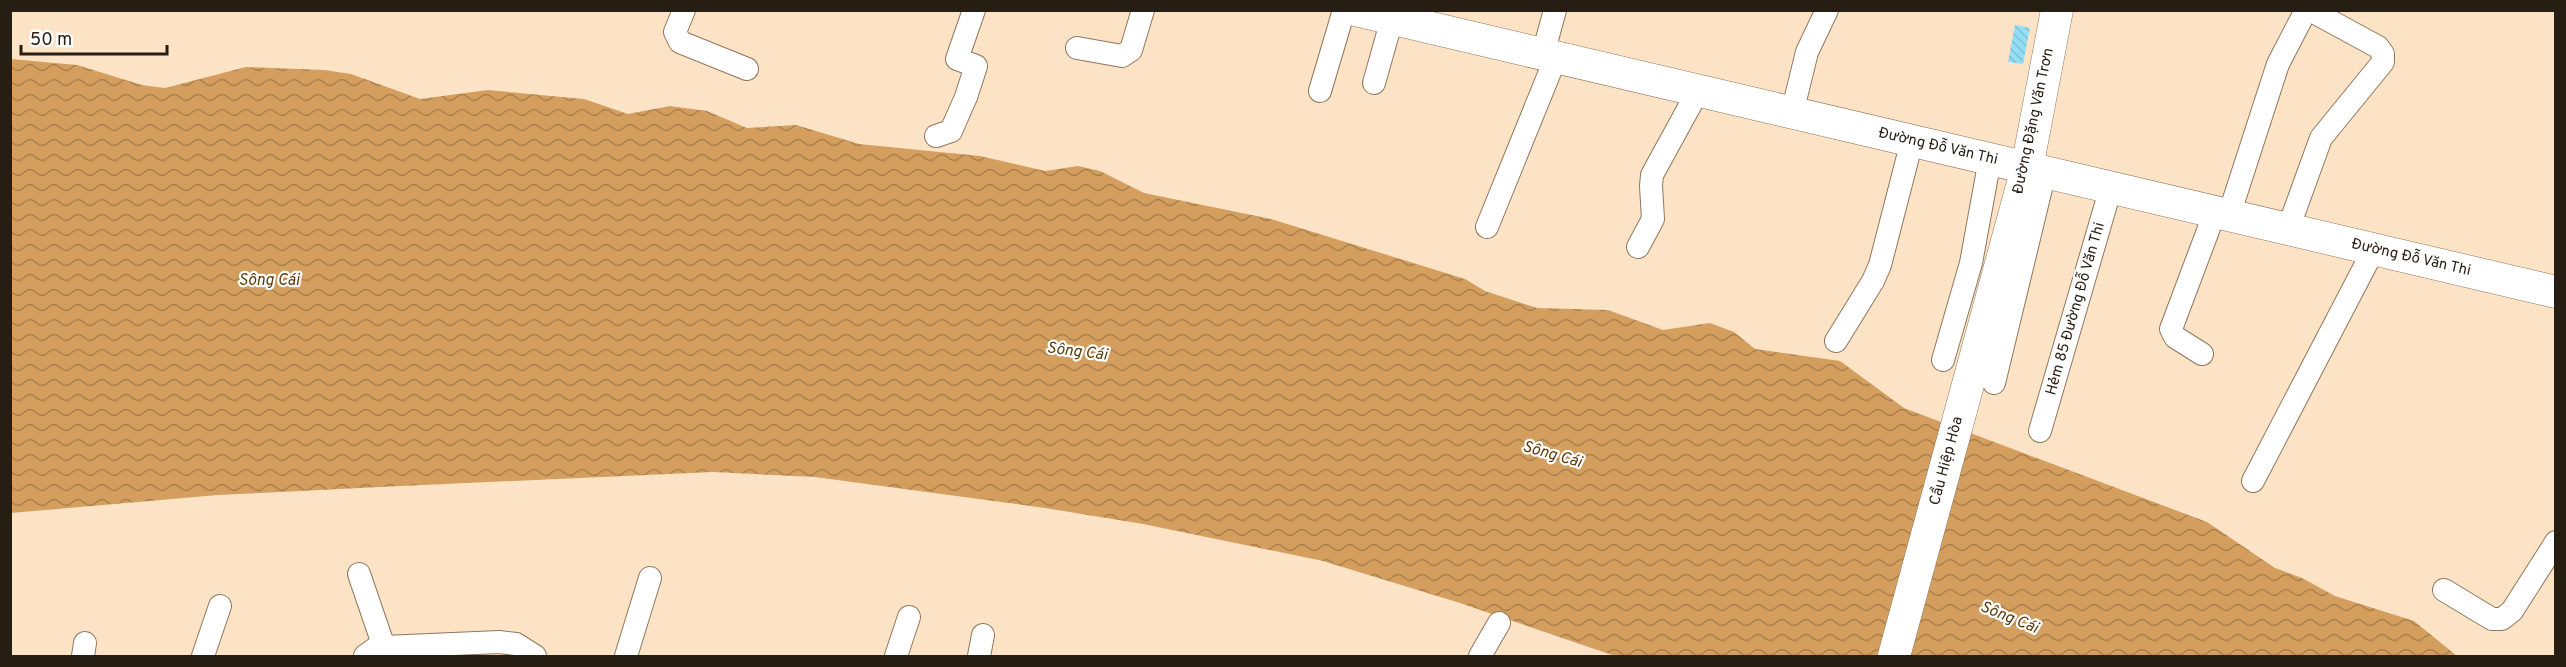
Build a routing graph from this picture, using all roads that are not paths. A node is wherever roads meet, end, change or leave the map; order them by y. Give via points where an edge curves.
1 (684, 10) edge
2 (974, 10) edge
3 (1143, 10) edge
4 (1344, 10) edge
5 (1355, 10) edge
6 (1555, 10) edge
7 (1827, 10) edge
8 (2057, 10) edge
9 (2308, 10) edge
10 (1392, 19) junction
11 (1077, 48) dead end
12 (1549, 56) junction
13 (747, 69) dead end
14 (1374, 83) dead end
15 (1320, 91) dead end
16 (1698, 91) junction
17 (1792, 113) junction
18 (936, 136) dead end
19 (1912, 141) junction
20 (1990, 159) junction
21 (2036, 170) junction
22 (2111, 187) junction
23 (2222, 214) junction
24 (1487, 227) dead end
25 (2288, 229) junction
26 (1638, 248) dead end
27 (2374, 249) junction
28 (2001, 265) joint
29 (2556, 292) edge
30 (1836, 340) dead end
31 (2202, 354) dead end
32 (1943, 360) dead end
33 (1994, 383) dead end
34 (2040, 431) dead end
35 (2253, 481) dead end
36 (2556, 542) edge
37 (359, 574) dead end
38 (650, 578) dead end
39 (2444, 590) dead end
40 (220, 606) dead end
41 (909, 617) dead end
42 (1499, 623) dead end
43 (375, 652) edge
44 (203, 657) edge
45 (535, 657) edge
46 (626, 657) edge
47 (896, 657) edge
48 (1480, 657) edge
49 (1894, 657) edge

1 - 13 street via 675,32 680,42
2 - 18 street via 957,59 976,66 955,126
3 - 11 street via 1127,54
4 - 15 street
5 - 10 street, Đường Đỗ Văn Thi
6 - 12 street
7 - 17 street via 1807,52
8 - 21 street, Đường Đặng Văn Trơn
9 - 23 street via 2278,64
9 - 25 street via 2378,47 2383,62 2321,138
10 - 12 street, Đường Đỗ Văn Thi
10 - 14 street
12 - 16 street, Đường Đỗ Văn Thi
12 - 24 street
16 - 17 street, Đường Đỗ Văn Thi
16 - 26 street via 1652,175 1653,219
17 - 19 street, Đường Đỗ Văn Thi
19 - 20 street, Đường Đỗ Văn Thi
19 - 30 street via 1880,266
20 - 21 street, Đường Đỗ Văn Thi
20 - 32 street via 1971,263
21 - 22 street, Đường Đỗ Văn Thi
21 - 28 street, Đường Đặng Văn Trơn
21 - 33 street
22 - 23 street, Đường Đỗ Văn Thi
22 - 34 street, Hẻm 85 Đường Đỗ Văn Thi
23 - 25 street, Đường Đỗ Văn Thi
23 - 31 street via 2171,329 2175,337
25 - 27 street, Đường Đỗ Văn Thi
27 - 29 street, Đường Đỗ Văn Thi
27 - 35 street
28 - 49 street, Cầu Hiệp Hòa
36 - 39 street via 2512,611 2502,619 2492,619
37 - 43 street
38 - 46 street
40 - 44 street
41 - 47 street
42 - 48 street
43 - 45 street via 499,642 516,644

